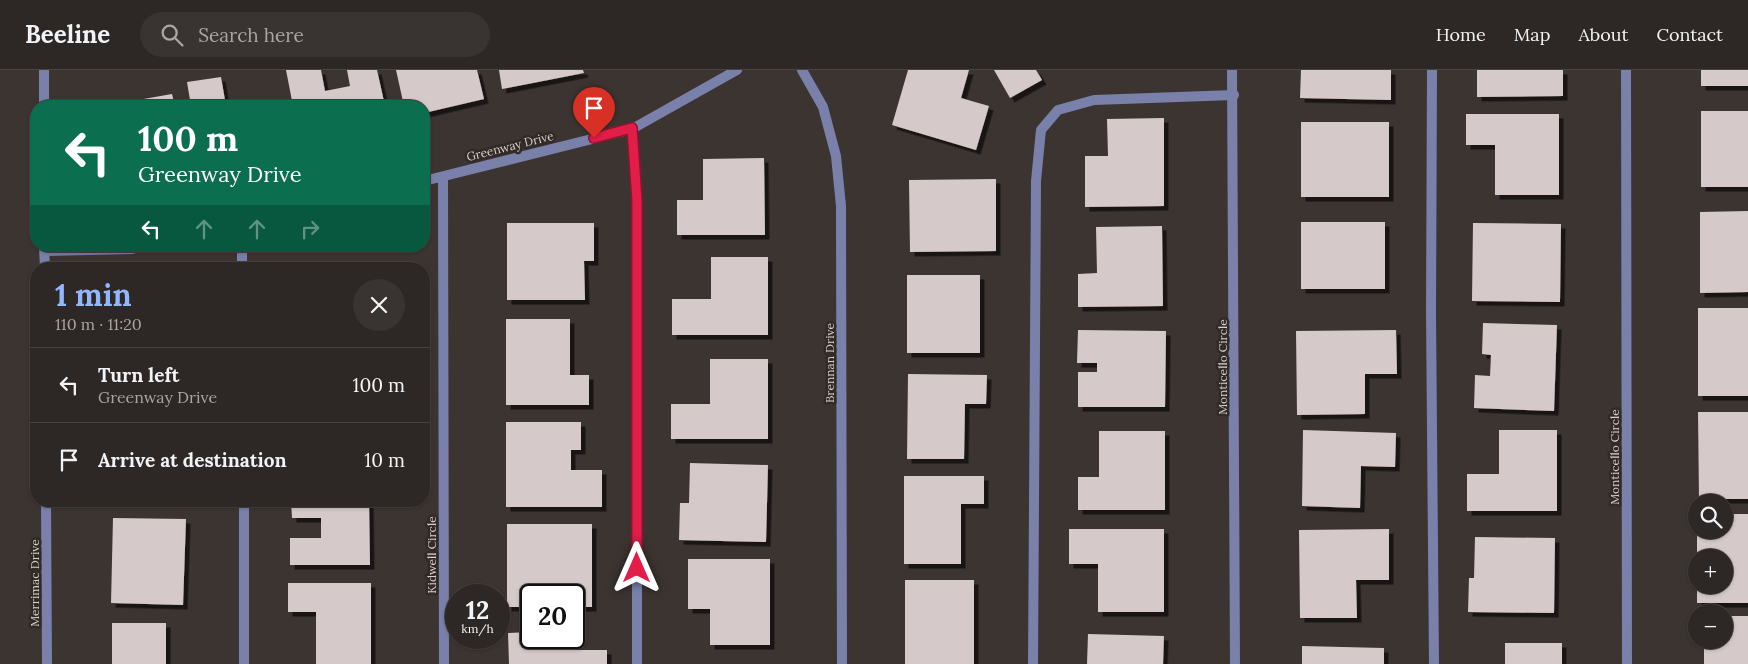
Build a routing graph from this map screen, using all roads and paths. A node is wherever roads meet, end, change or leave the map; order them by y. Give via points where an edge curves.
1 (46, 70) edge
2 (737, 70) edge
3 (802, 70) edge
4 (1232, 70) edge
5 (1432, 70) edge
6 (1626, 70) edge
7 (1234, 96) junction
8 (44, 100) edge
9 (632, 128) junction
10 (443, 176) junction
11 (430, 179) edge
12 (46, 507) edge
13 (244, 507) edge
14 (47, 664) edge
15 (244, 664) edge
16 (444, 664) edge
17 (637, 664) edge
18 (842, 664) edge
19 (1033, 664) edge
20 (1235, 664) edge
21 (1434, 664) edge
22 (1628, 664) edge

1 - 8 street
2 - 9 street, Greenway Drive
3 - 18 street, Brennan Drive via 822,107 836,156 841,206
4 - 7 street, Monticello Circle
5 - 21 street
6 - 22 street, Monticello Circle
7 - 19 street via 1094,100 1058,110 1041,130 1036,181
7 - 20 street, Monticello Circle
9 - 10 street, Greenway Drive
9 - 17 street via 637,201
10 - 11 street, Greenway Drive
10 - 16 street, Kidwell Circle
12 - 14 street, Merrimac Drive
13 - 15 street

